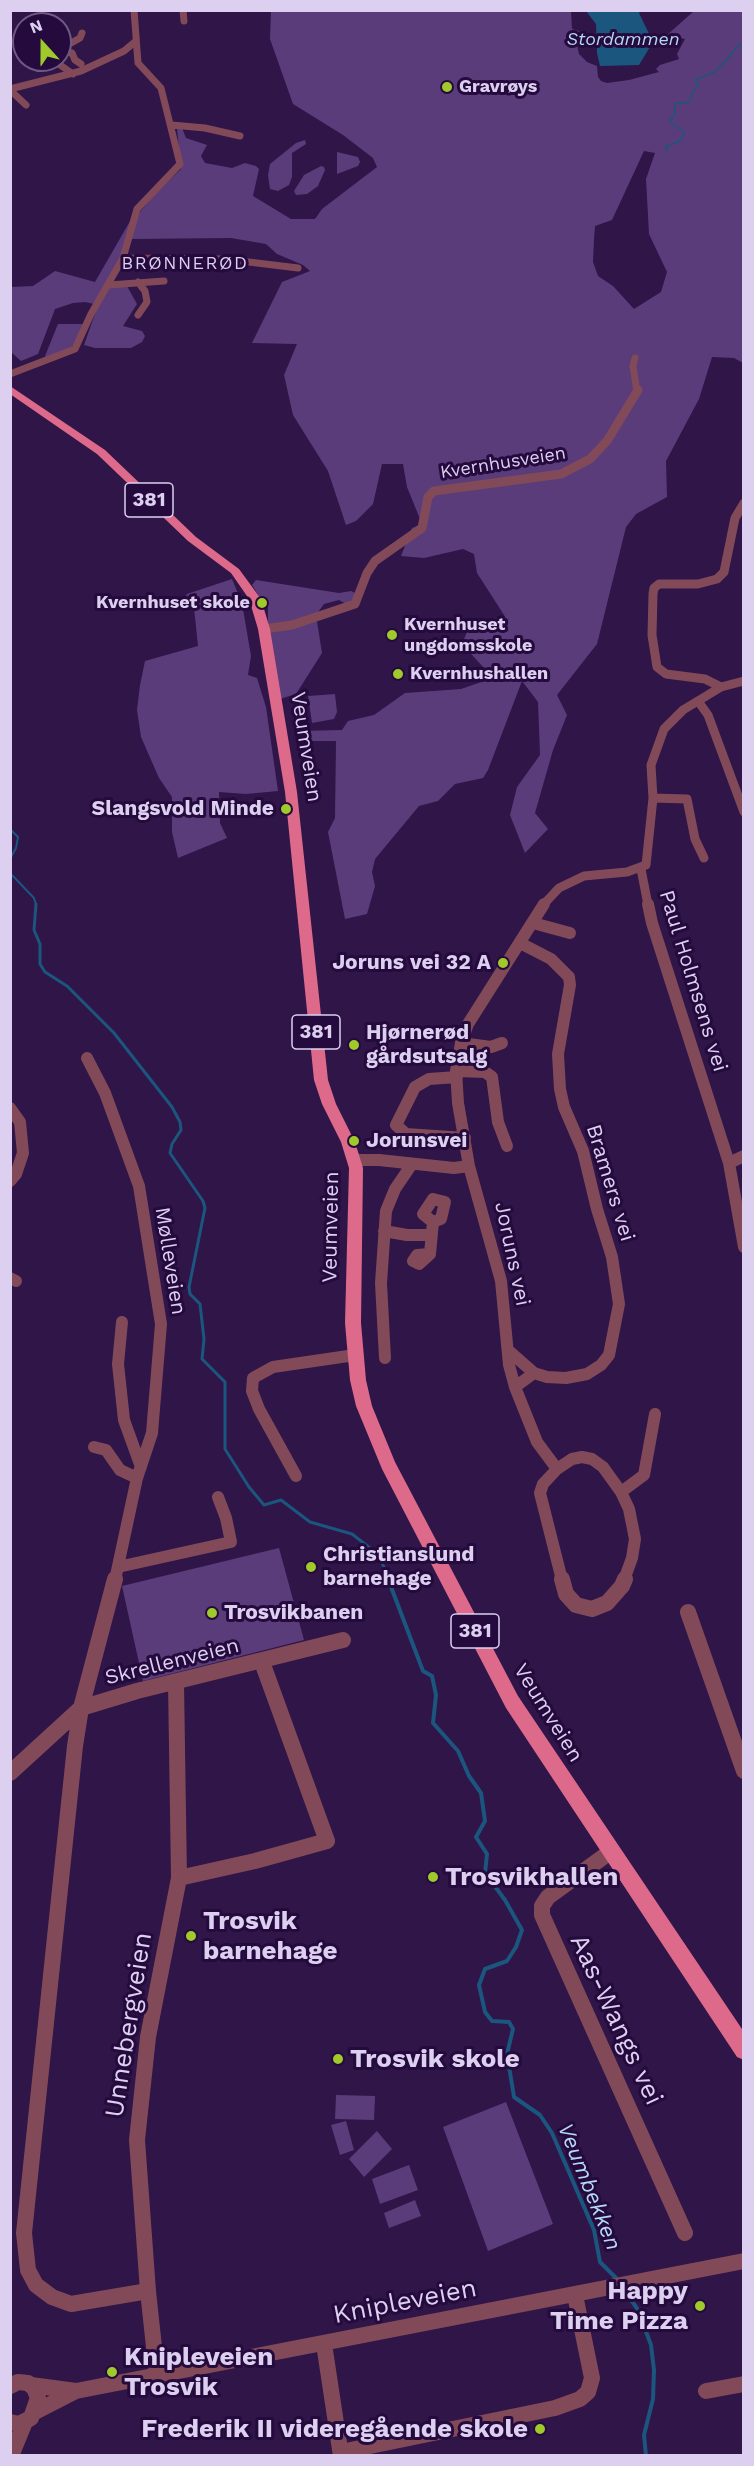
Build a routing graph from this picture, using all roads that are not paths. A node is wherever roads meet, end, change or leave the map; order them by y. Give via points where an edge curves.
1 (134, 10) edge
2 (183, 10) edge
3 (184, 21) dead end
4 (82, 33) dead end
5 (136, 41) junction
6 (72, 42) edge
7 (72, 53) edge
8 (81, 64) dead end
9 (70, 72) edge
10 (73, 74) junction
11 (10, 89) edge
12 (26, 105) dead end
13 (172, 125) junction
14 (240, 136) dead end
15 (123, 258) junction
16 (298, 268) dead end
17 (164, 281) dead end
18 (138, 282) junction
19 (109, 285) junction
20 (138, 315) dead end
21 (635, 358) dead end
22 (11, 375) edge
23 (10, 388) edge
24 (744, 503) edge
25 (264, 629) junction
26 (744, 681) edge
27 (721, 687) junction
28 (698, 701) junction
29 (653, 798) junction
30 (744, 812) edge
31 (704, 858) dead end
32 (640, 869) junction
33 (532, 923) junction
34 (570, 933) dead end
35 (520, 943) junction
36 (461, 1042) junction
37 (502, 1043) dead end
38 (87, 1058) dead end
39 (456, 1074) junction
40 (10, 1108) edge
41 (465, 1137) junction
42 (507, 1146) dead end
43 (744, 1156) edge
44 (355, 1160) junction
45 (729, 1163) junction
46 (412, 1164) junction
47 (470, 1166) junction
48 (10, 1181) edge
49 (384, 1231) junction
50 (744, 1247) edge
51 (430, 1254) dead end
52 (122, 1322) dead end
53 (355, 1355) junction
54 (385, 1358) dead end
55 (509, 1358) junction
56 (534, 1372) junction
57 (514, 1386) junction
58 (655, 1414) dead end
59 (94, 1447) dead end
60 (557, 1469) junction
61 (139, 1473) junction
62 (296, 1476) dead end
63 (621, 1492) junction
64 (218, 1497) dead end
65 (118, 1567) junction
66 (688, 1612) dead end
67 (343, 1640) dead end
68 (262, 1662) junction
69 (176, 1682) junction
70 (81, 1708) junction
71 (744, 1771) edge
72 (10, 1773) edge
73 (610, 1852) junction
74 (179, 1878) junction
75 (744, 2050) edge
76 (686, 2234) dead end
77 (744, 2261) edge
78 (148, 2291) junction
79 (575, 2295) junction
80 (324, 2344) junction
81 (158, 2375) junction
82 (18, 2382) edge
83 (744, 2384) edge
84 (76, 2391) junction
85 (706, 2391) dead end
86 (24, 2419) edge
87 (341, 2454) edge
88 (11, 2456) edge

1 - 5 street
2 - 3 street
4 - 6 street
5 - 10 street via 116,55
5 - 13 street via 140,66 161,88
7 - 8 street
9 - 10 street
10 - 11 street
11 - 12 street
13 - 14 street
13 - 15 street via 180,164 137,209
15 - 16 street via 224,259
15 - 19 street
17 - 18 street
18 - 19 street
18 - 20 street via 147,302
19 - 22 street via 75,349
21 - 25 street, Kvernhusveien via 636,396 607,441 590,459 561,474 434,490 428,497 422,528 375,561 355,604 302,623
23 - 25 main road, Veumveien / 381 via 101,452 156,507 235,571 252,592
24 - 27 street via 735,518 728,562 717,579 698,584 659,584 653,594 652,635 657,667 666,674 705,679
25 - 44 main road, Veumveien / 381 via 295,828 321,1080
26 - 27 street, Paul Holmsens vei
27 - 28 street, Paul Holmsens vei
28 - 29 street, Paul Holmsens vei via 669,724 657,744 651,765
28 - 30 street via 708,715
29 - 31 street via 687,799 694,839
29 - 32 street, Paul Holmsens vei via 648,858
32 - 33 street, Joruns vei via 596,874 565,884 544,904
32 - 45 street, Paul Holmsens vei via 652,923
33 - 34 street
33 - 35 street, Joruns vei
35 - 36 street, Joruns vei via 474,1013
35 - 56 street, Bramers vei via 551,959 569,977 558,1054 560,1089 583,1151 618,1291 614,1337 606,1360 578,1377 557,1378
36 - 37 street via 491,1047
36 - 39 street, Joruns vei
38 - 61 street, Mølleveien via 105,1093 139,1186 159,1307 152,1433
39 - 41 street, Joruns vei
39 - 41 street via 429,1079 415,1087 396,1125 406,1134
39 - 42 street via 491,1075 498,1122
40 - 48 street via 20,1122 23,1153
41 - 47 street, Joruns vei
43 - 45 street
44 - 46 street
44 - 53 main road, Veumveien / 381
45 - 50 street, Paul Holmsens vei
46 - 47 street
46 - 49 street via 389,1202
47 - 55 street, Joruns vei via 501,1281
49 - 51 street via 407,1235 432,1228
49 - 54 street via 381,1306
52 - 61 street via 118,1364 124,1420
53 - 62 street via 273,1367 254,1378 252,1391 259,1409
53 - 73 main road, Veumveien / 381 via 364,1406 388,1464 512,1702
55 - 56 street
55 - 57 street, Joruns vei
56 - 57 street
57 - 60 street, Joruns vei via 537,1442
58 - 63 street via 644,1475
59 - 61 street via 106,1450 120,1470
60 - 63 street via 572,1459 592,1459
60 - 63 street via 543,1484 540,1499 566,1594 584,1609 600,1607 614,1596 632,1558 634,1528
61 - 65 street, Mølleveien
64 - 65 street via 231,1542
65 - 70 street, Mølleveien
66 - 71 street
67 - 68 street, Skrellenveien
68 - 69 street, Skrellenveien
68 - 74 street via 327,1841
69 - 70 street, Skrellenveien
69 - 74 street, Unnebergveien
70 - 72 street
70 - 78 street, Mølleveien via 27,2192 25,2255 36,2284 52,2297 70,2304
73 - 75 main road, Veumveien / 381
73 - 76 street, Aas-Wangs vei via 548,1897 542,1915
74 - 78 street, Unnebergveien via 147,2047 137,2140
77 - 79 street, Knipleveien
78 - 81 street, Unnebergveien
79 - 80 street, Knipleveien
79 - 87 street via 592,2379 588,2392 580,2399 555,2408
80 - 81 street, Knipleveien
80 - 87 street
81 - 84 street, Knipleveien
82 - 84 street, Knipleveien
82 - 86 street via 38,2398
83 - 85 street
84 - 86 street, Knipleveien
86 - 88 street

